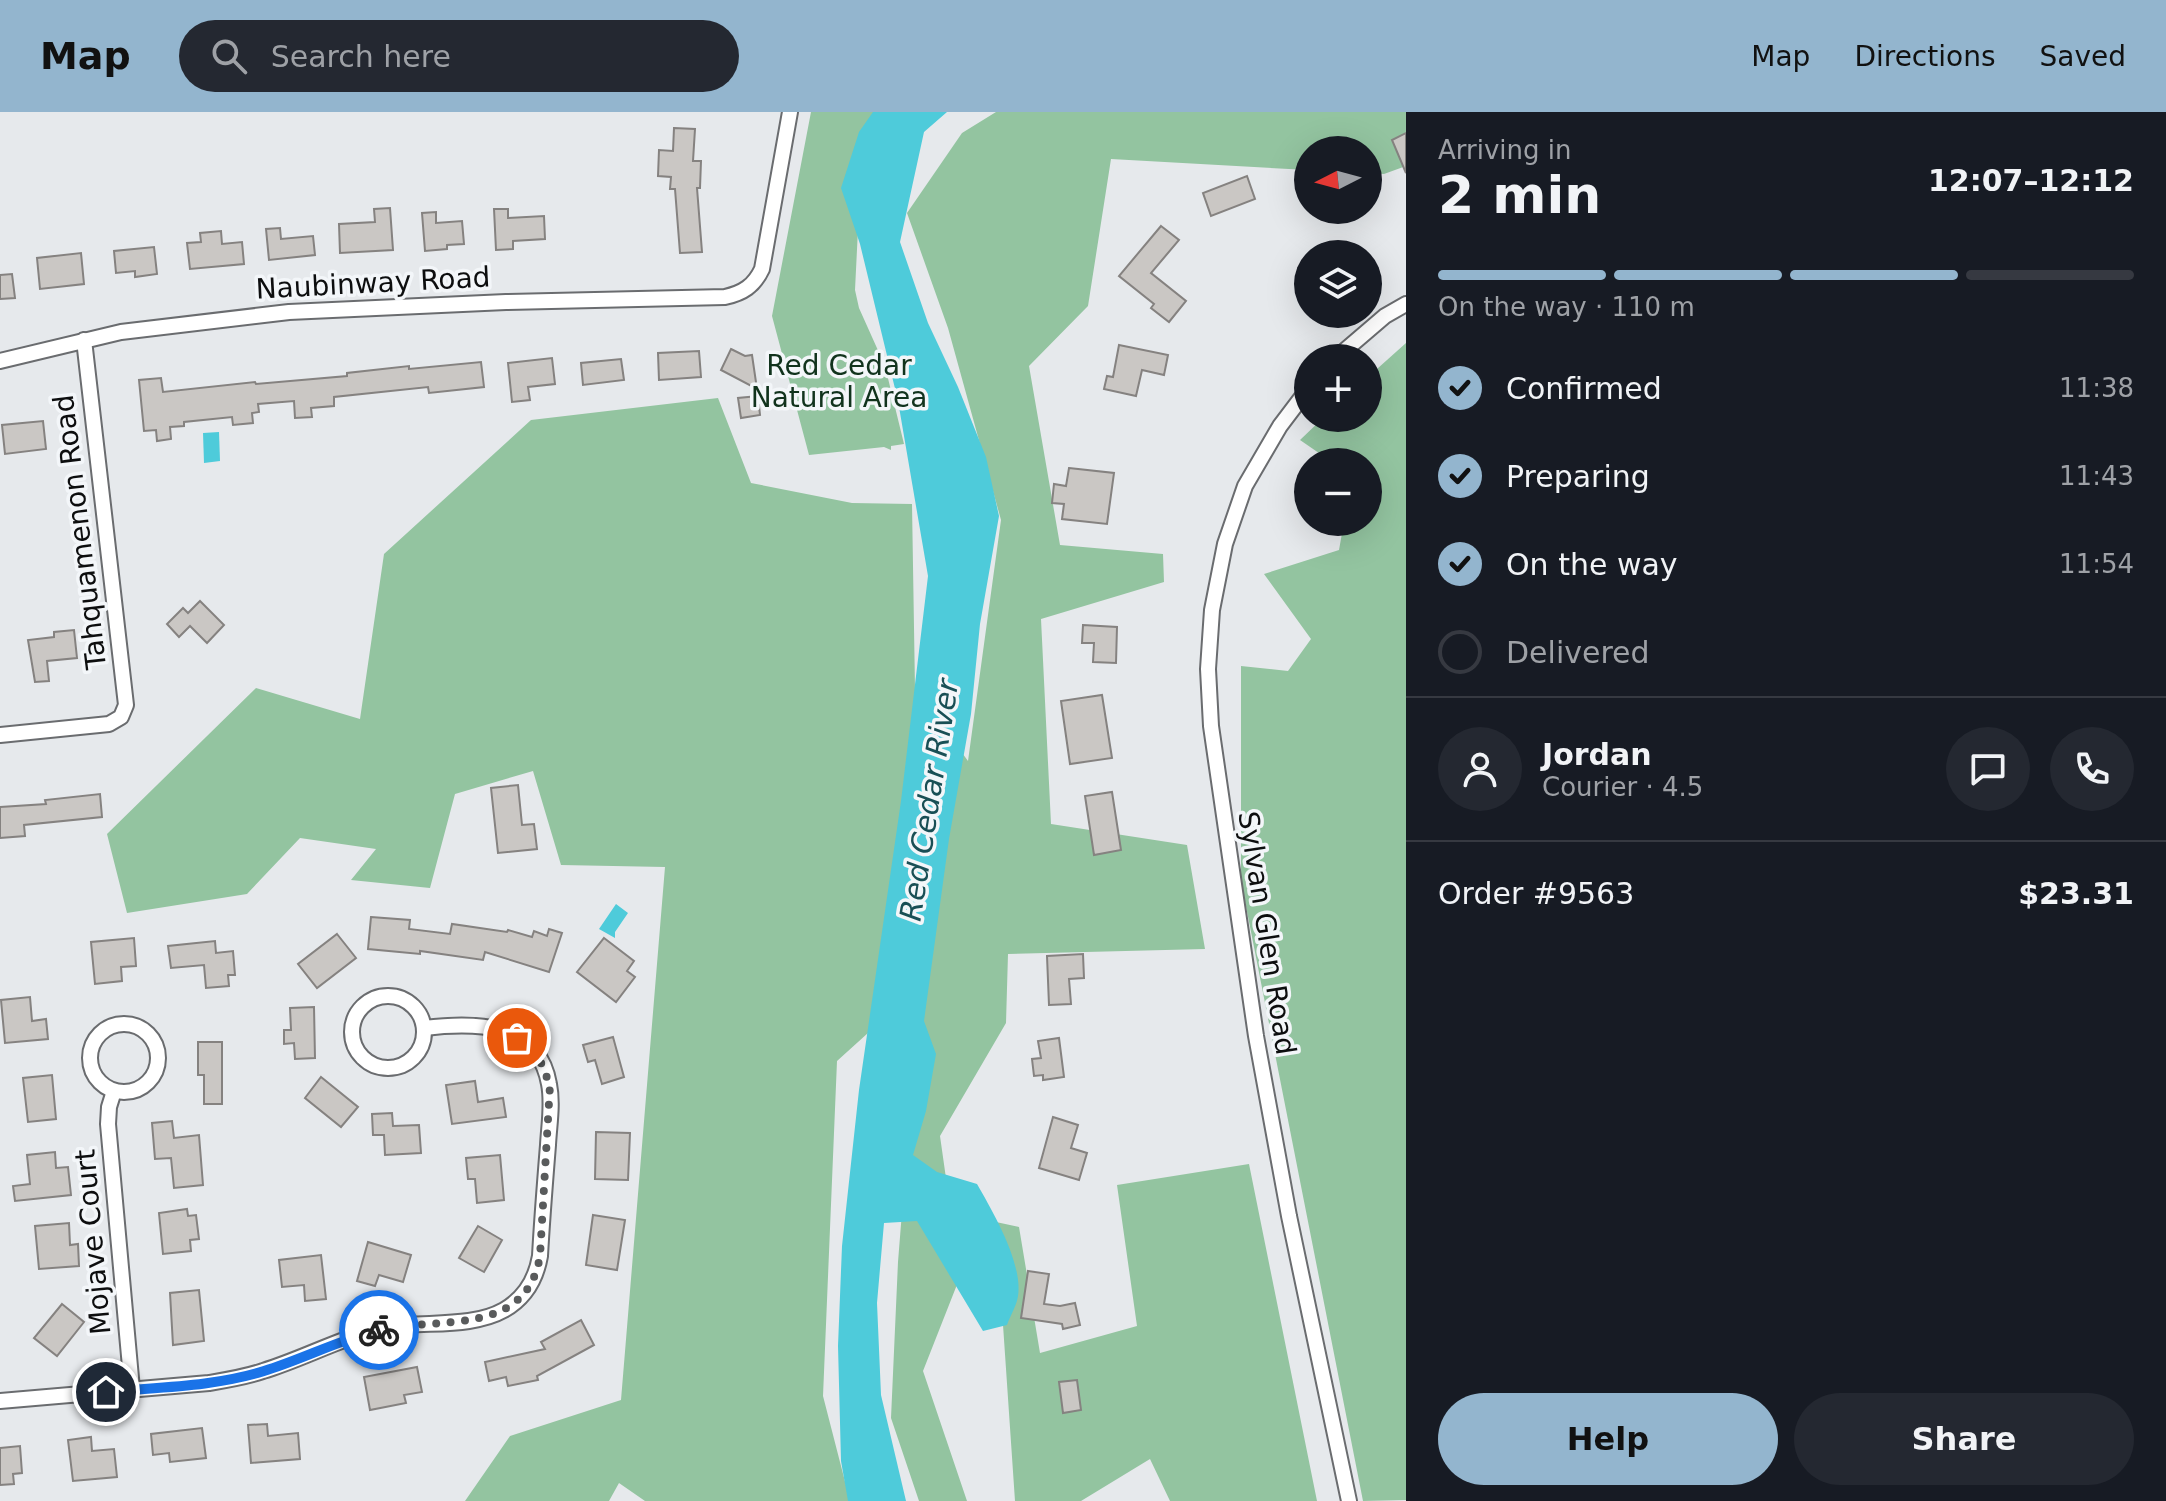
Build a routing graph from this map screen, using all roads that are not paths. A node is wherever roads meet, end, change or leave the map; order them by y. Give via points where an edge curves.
1 (790, 112) edge
2 (1406, 304) edge
3 (84, 340) junction
4 (1352, 344) edge
5 (0, 361) edge
6 (1294, 408) edge
7 (0, 735) edge
8 (424, 1028) junction
9 (114, 1091) junction
10 (132, 1389) junction
11 (0, 1401) edge
12 (1349, 1501) edge

1 - 3 street, Naubinway Road via 762,269 739,294 289,312
2 - 4 street
3 - 5 street, Naubinway Road
3 - 7 street, Tahquamenon Road via 126,701 121,717 109,724
6 - 12 street, Sylvan Glen Road via 1245,486 1225,544 1208,669 1211,726 1258,1051
8 - 8 street via 410,1004 384,996 359,1009 351,1036 365,1061 392,1069 416,1055
8 - 10 street via 496,1028 533,1051 547,1076 550,1104 540,1256 522,1296 492,1316 353,1336 241,1377
9 - 9 street via 128,1093 144,1086 158,1065 153,1040 133,1025 107,1028 92,1048 93,1073
9 - 10 street, Mojave Court via 108,1124
10 - 11 street

